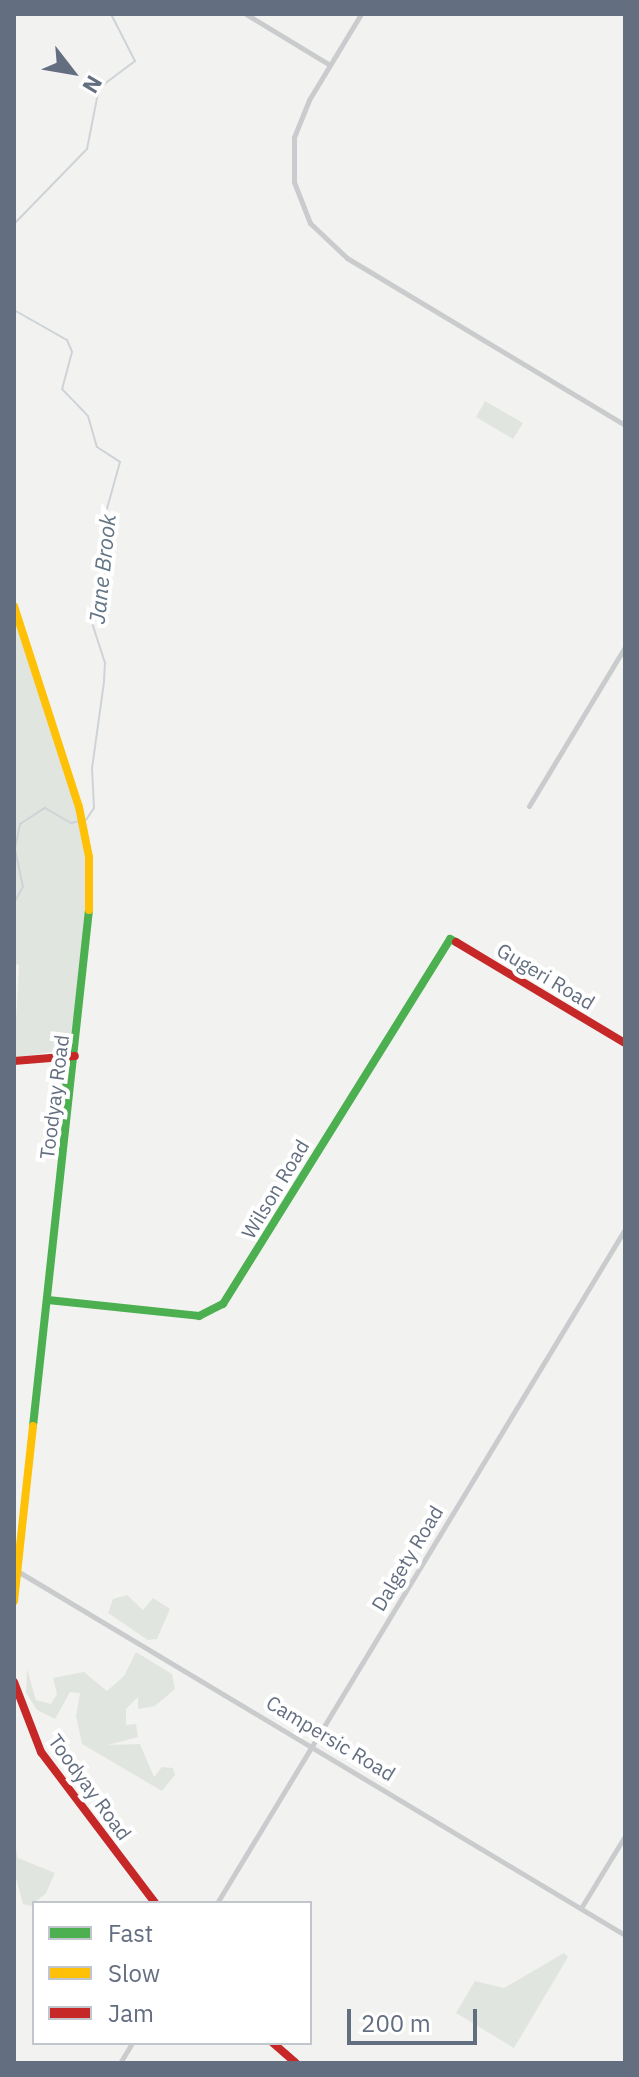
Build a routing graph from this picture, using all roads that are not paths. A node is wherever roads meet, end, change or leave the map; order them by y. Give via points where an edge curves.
1 (246, 14) edge
2 (361, 14) edge
3 (330, 65) junction
4 (625, 425) edge
5 (14, 606) edge
6 (625, 647) edge
7 (529, 806) dead end
8 (450, 939) joint
9 (625, 1043) edge
10 (57, 1059) junction
11 (75, 1059) junction
12 (14, 1061) edge
13 (68, 1112) junction
14 (625, 1229) edge
15 (48, 1300) junction
16 (19, 1572) junction
17 (14, 1601) edge
18 (14, 1682) edge
19 (16, 1706) edge
20 (313, 1746) junction
21 (625, 1836) edge
22 (153, 1901) edge
23 (218, 1901) edge
24 (581, 1908) junction
25 (625, 1935) edge
26 (131, 2045) edge
27 (275, 2045) edge
28 (120, 2063) edge
29 (296, 2063) edge

1 - 3 street
2 - 3 street
3 - 4 street via 302,114 292,167 303,210 320,236 347,258
5 - 11 main road, Toodyay Road via 83,828 90,905
6 - 7 street
8 - 9 main road, Gugeri Road
8 - 15 main road, Wilson Road via 223,1304 199,1316
10 - 11 main road
10 - 12 main road
10 - 13 main road via 67,1074
11 - 13 main road, Toodyay Road
13 - 15 main road, Toodyay Road
14 - 20 street, Dalgety Road
15 - 16 main road, Toodyay Road
16 - 17 main road, Toodyay Road
16 - 20 street, Campersic Road
18 - 19 main road, Toodyay Road
19 - 22 main road, Toodyay Road via 41,1752
20 - 23 street, Dalgety Road
20 - 24 street, Campersic Road
21 - 24 street
24 - 25 street, Campersic Road
26 - 28 street
27 - 29 main road

